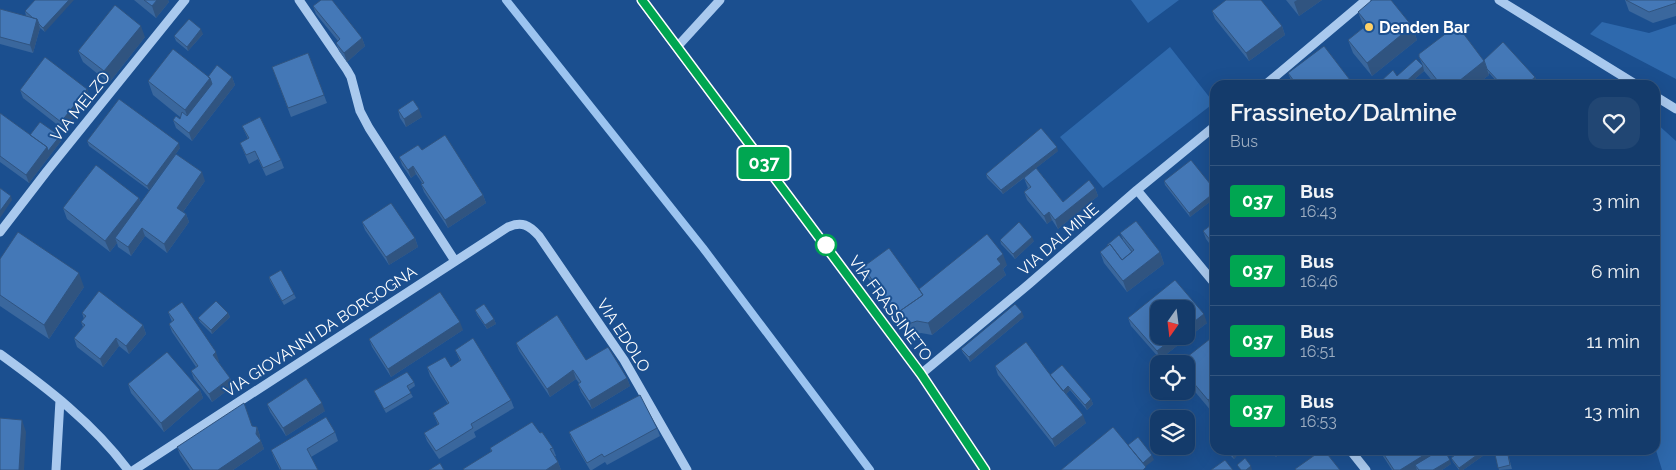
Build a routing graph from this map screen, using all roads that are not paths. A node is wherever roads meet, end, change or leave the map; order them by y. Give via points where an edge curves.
1 (185, 0) edge
2 (299, 0) edge
3 (642, 0) edge
4 (720, 0) edge
5 (1366, 0) edge
6 (1499, 0) edge
7 (677, 47) junction
8 (1271, 80) edge
9 (1629, 80) edge
10 (1660, 99) edge
11 (1676, 109) edge
12 (1210, 130) edge
13 (1138, 190) junction
14 (524, 224) joint
15 (0, 232) edge
16 (455, 261) junction
17 (1210, 278) edge
18 (0, 354) edge
19 (921, 374) junction
20 (60, 400) junction
21 (1354, 455) edge
22 (56, 470) edge
23 (128, 470) edge
24 (134, 470) edge
25 (687, 470) edge
26 (985, 470) edge
27 (1366, 470) edge

1 - 15 street, VIA MELZO
2 - 16 street via 351,77 360,111 369,128
3 - 7 street, VIA FRASSINETO
4 - 7 street
5 - 8 street
6 - 9 street
7 - 19 street, VIA FRASSINETO
10 - 11 street
12 - 13 street, VIA DALMINE
13 - 17 street
13 - 19 street, VIA DALMINE
14 - 16 street, VIA GIOVANNI DA BORGOGNA via 508,227
14 - 25 street, VIA EDOLO via 539,236 624,360
16 - 24 street, VIA GIOVANNI DA BORGOGNA
18 - 20 street
19 - 26 street, VIA FRASSINETO
20 - 22 street
20 - 23 street via 94,430
21 - 27 street

